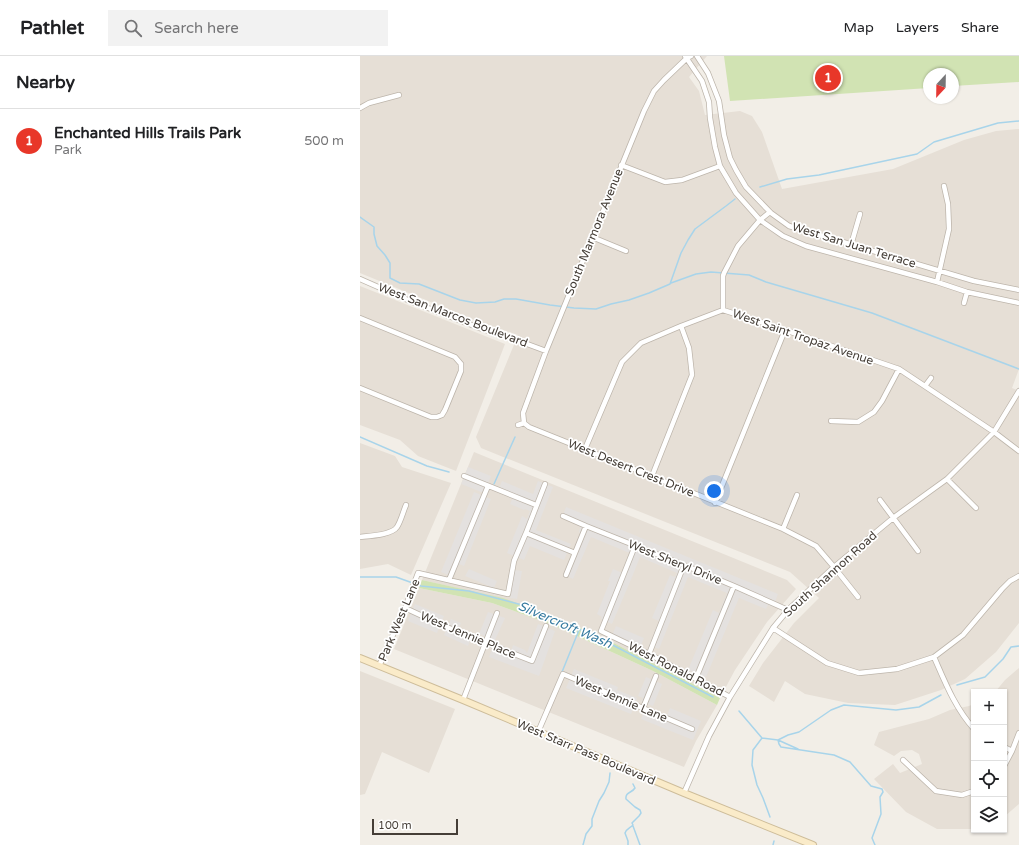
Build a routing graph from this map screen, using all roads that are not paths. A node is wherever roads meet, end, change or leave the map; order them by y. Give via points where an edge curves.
1 (697, 56) edge
2 (688, 57) edge
3 (400, 96) dead end
4 (360, 108) edge
5 (621, 165) junction
6 (720, 166) junction
7 (944, 186) dead end
8 (770, 212) junction
9 (860, 214) dead end
10 (760, 220) junction
11 (592, 237) junction
12 (851, 245) junction
13 (626, 252) dead end
14 (940, 270) junction
15 (360, 279) edge
16 (937, 282) junction
17 (1019, 290) edge
18 (967, 292) junction
19 (964, 303) dead end
20 (1019, 303) edge
21 (723, 310) junction
22 (360, 318) edge
23 (681, 326) junction
24 (785, 330) junction
25 (546, 351) junction
26 (899, 369) junction
27 (931, 378) dead end
28 (925, 386) junction
29 (360, 388) edge
30 (1019, 391) edge
31 (832, 421) dead end
32 (524, 423) junction
33 (518, 425) dead end
34 (994, 432) junction
35 (585, 449) junction
36 (1019, 451) edge
37 (464, 476) dead end
38 (652, 476) junction
39 (947, 479) junction
40 (544, 484) dead end
41 (488, 486) junction
42 (797, 495) dead end
43 (880, 500) dead end
44 (716, 503) junction
45 (406, 505) dead end
46 (536, 505) junction
47 (976, 508) dead end
48 (563, 516) dead end
49 (893, 518) junction
50 (586, 526) junction
51 (783, 530) junction
52 (526, 533) junction
53 (360, 537) edge
54 (635, 546) junction
55 (918, 551) dead end
56 (575, 553) junction
57 (684, 565) junction
58 (834, 567) junction
59 (566, 575) dead end
60 (1019, 576) edge
61 (449, 580) junction
62 (734, 586) junction
63 (858, 598) dead end
64 (405, 608) junction
65 (788, 610) junction
66 (497, 613) dead end
67 (546, 626) dead end
68 (773, 628) junction
69 (485, 642) junction
70 (649, 654) junction
71 (934, 657) junction
72 (360, 658) edge
73 (379, 666) junction
74 (656, 676) dead end
75 (696, 678) junction
76 (730, 697) junction
77 (462, 700) junction
78 (643, 708) junction
79 (971, 726) edge
80 (692, 729) dead end
81 (538, 732) junction
82 (1019, 733) edge
83 (1007, 748) edge
84 (1012, 751) junction
85 (903, 760) dead end
86 (1007, 761) edge
87 (971, 791) edge
88 (684, 793) junction
89 (813, 845) edge

1 - 8 street, West San Juan Terrace via 708,73 719,101 730,158 746,187
2 - 5 street, South Marmora Avenue via 654,91
2 - 6 street, West San Juan Terrace via 702,81 709,102
3 - 4 street via 369,103
5 - 6 street via 665,182 682,180
5 - 11 street, South Marmora Avenue
6 - 10 street, West San Juan Terrace via 736,193
7 - 14 street via 949,229
8 - 10 street
8 - 12 street, West San Juan Terrace via 789,226
9 - 12 street
10 - 16 street, West San Juan Terrace via 783,236 806,246
10 - 21 street via 738,246 723,276
11 - 13 street
11 - 25 street, South Marmora Avenue
12 - 14 street, West San Juan Terrace
14 - 16 street
14 - 17 street, West San Juan Terrace via 974,281
15 - 25 street, West San Marcos Boulevard via 482,329
16 - 18 street, West San Juan Terrace
18 - 19 street
18 - 20 street, West San Juan Terrace
21 - 23 street, West Saint Tropaz Avenue
21 - 24 street, West Saint Tropaz Avenue
22 - 29 street via 455,357 463,363 445,410 438,420
23 - 35 street, West Saint Tropaz Avenue via 641,343 622,362
23 - 38 street via 689,348 692,375
24 - 26 street, West Saint Tropaz Avenue
24 - 44 street
25 - 32 street, South Marmora Avenue via 523,413
26 - 28 street, West Saint Tropaz Avenue
26 - 31 street via 874,412 858,422
27 - 28 street
28 - 34 street, West Saint Tropaz Avenue
30 - 34 street, South Shannon Road
32 - 33 street
32 - 35 street, West Desert Crest Drive
34 - 36 street, West Saint Tropaz Avenue
34 - 39 street, South Shannon Road
35 - 38 street, West Desert Crest Drive
37 - 41 street
38 - 44 street, West Desert Crest Drive
39 - 47 street
39 - 49 street, South Shannon Road
40 - 46 street
41 - 46 street
41 - 61 street
42 - 51 street
43 - 49 street
44 - 51 street, West Desert Crest Drive
45 - 53 street via 394,532
46 - 52 street
48 - 50 street, West Sheryl Drive
49 - 55 street
49 - 58 street, South Shannon Road
50 - 54 street, West Sheryl Drive
50 - 56 street
51 - 58 street, West Desert Crest Drive via 816,546
52 - 56 street
52 - 61 street via 514,561 508,594
54 - 57 street, West Sheryl Drive
54 - 70 street, West Ronald Road via 601,631
56 - 59 street
57 - 62 street, West Sheryl Drive
57 - 70 street
58 - 63 street, West Desert Crest Drive
58 - 65 street, South Shannon Road
60 - 71 street via 1002,589 963,635
61 - 64 street, Park West Lane via 418,573
62 - 65 street, West Sheryl Drive
62 - 75 street
64 - 69 street, West Jennie Place
64 - 73 street, Park West Lane
65 - 68 street, South Shannon Road
66 - 69 street
67 - 69 street, West Jennie Place via 532,661
68 - 71 street via 827,663 859,673 897,669
68 - 76 street, South Shannon Road
69 - 77 street
70 - 75 street, West Ronald Road
71 - 79 street via 951,696
72 - 73 street, West Starr Pass Boulevard
73 - 77 street, West Starr Pass Boulevard
74 - 78 street
75 - 76 street, West Ronald Road
76 - 88 street, South Shannon Road via 709,736
77 - 81 street, West Starr Pass Boulevard
78 - 80 street, West Jennie Lane
78 - 81 street, West Jennie Lane via 563,674
81 - 88 street, West Starr Pass Boulevard
82 - 84 street
83 - 84 street
84 - 86 street
85 - 87 street via 936,791 962,795
88 - 89 street, West Starr Pass Boulevard

